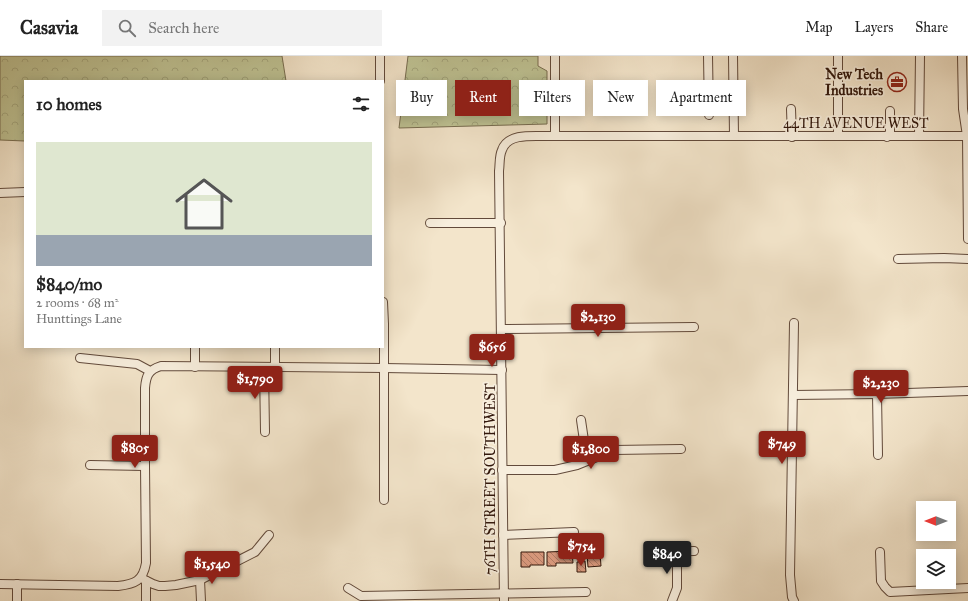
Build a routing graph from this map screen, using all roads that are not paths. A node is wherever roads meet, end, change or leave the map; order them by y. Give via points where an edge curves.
1 (380, 56) edge
2 (555, 56) edge
3 (708, 56) edge
4 (733, 56) edge
5 (838, 56) edge
6 (920, 56) edge
7 (962, 56) edge
8 (380, 80) edge
9 (708, 80) edge
10 (791, 109) dead end
11 (890, 111) dead end
12 (555, 136) junction
13 (734, 136) junction
14 (792, 136) junction
15 (838, 136) junction
16 (919, 136) junction
17 (967, 136) edge
18 (887, 137) junction
19 (506, 142) joint
20 (24, 192) edge
21 (0, 193) edge
22 (430, 223) dead end
23 (501, 223) junction
24 (968, 239) edge
25 (898, 259) dead end
26 (968, 259) edge
27 (794, 323) dead end
28 (384, 324) edge
29 (694, 327) dead end
30 (501, 329) junction
31 (195, 348) edge
32 (275, 348) edge
33 (384, 348) edge
34 (384, 348) edge
35 (80, 358) dead end
36 (195, 367) junction
37 (264, 368) junction
38 (275, 368) junction
39 (384, 368) junction
40 (502, 370) junction
41 (150, 371) junction
42 (968, 391) edge
43 (877, 394) junction
44 (793, 395) junction
45 (581, 420) dead end
46 (265, 432) dead end
47 (681, 449) dead end
48 (878, 454) dead end
49 (587, 461) junction
50 (90, 465) dead end
51 (145, 466) junction
52 (502, 470) junction
53 (384, 500) dead end
54 (574, 532) dead end
55 (269, 535) dead end
56 (503, 535) junction
57 (694, 551) dead end
58 (661, 552) dead end
59 (677, 552) junction
60 (880, 552) dead end
61 (144, 580) junction
62 (200, 580) junction
63 (0, 584) edge
64 (17, 584) junction
65 (348, 588) dead end
66 (968, 588) edge
67 (586, 592) dead end
68 (504, 597) edge
69 (17, 601) edge
70 (146, 601) edge
71 (201, 601) edge
72 (672, 601) edge
73 (794, 601) edge

1 - 8 street
2 - 12 street
3 - 9 street
4 - 13 street
5 - 15 street
6 - 16 street
7 - 17 street via 963,109
10 - 14 street
11 - 18 street via 890,132
12 - 13 street, 44TH AVENUE WEST
12 - 19 street, 44TH AVENUE WEST via 520,136
13 - 14 street, 44TH AVENUE WEST
14 - 15 street, 44TH AVENUE WEST
15 - 18 street, 44TH AVENUE WEST
16 - 17 street, 44TH AVENUE WEST
16 - 18 street, 44TH AVENUE WEST
17 - 24 street
19 - 23 street, 76TH STREET SOUTHWEST via 500,154
20 - 21 street
22 - 23 street
23 - 30 street, 76TH STREET SOUTHWEST
25 - 26 street
27 - 44 street
28 - 34 street
29 - 30 street
30 - 40 street, 76TH STREET SOUTHWEST
31 - 36 street
32 - 38 street
33 - 39 street
35 - 41 street via 137,364
36 - 37 street
36 - 41 street via 161,366
37 - 38 street
37 - 46 street
38 - 39 street
39 - 40 street
39 - 53 street
40 - 52 street, 76TH STREET SOUTHWEST
41 - 51 street via 146,377 145,388
42 - 43 street
43 - 44 street
43 - 48 street
44 - 73 street via 790,575
45 - 49 street
47 - 49 street via 614,450
49 - 52 street via 555,470
50 - 51 street
51 - 61 street
52 - 56 street, 76TH STREET SOUTHWEST
54 - 56 street
55 - 62 street via 255,552
56 - 68 street, 76TH STREET SOUTHWEST
57 - 59 street
58 - 59 street
59 - 72 street via 677,588
60 - 66 street via 881,581 890,592
61 - 62 street via 159,586
61 - 64 street via 118,586
61 - 70 street
62 - 71 street
63 - 64 street
64 - 69 street
65 - 68 street via 361,596
67 - 68 street

